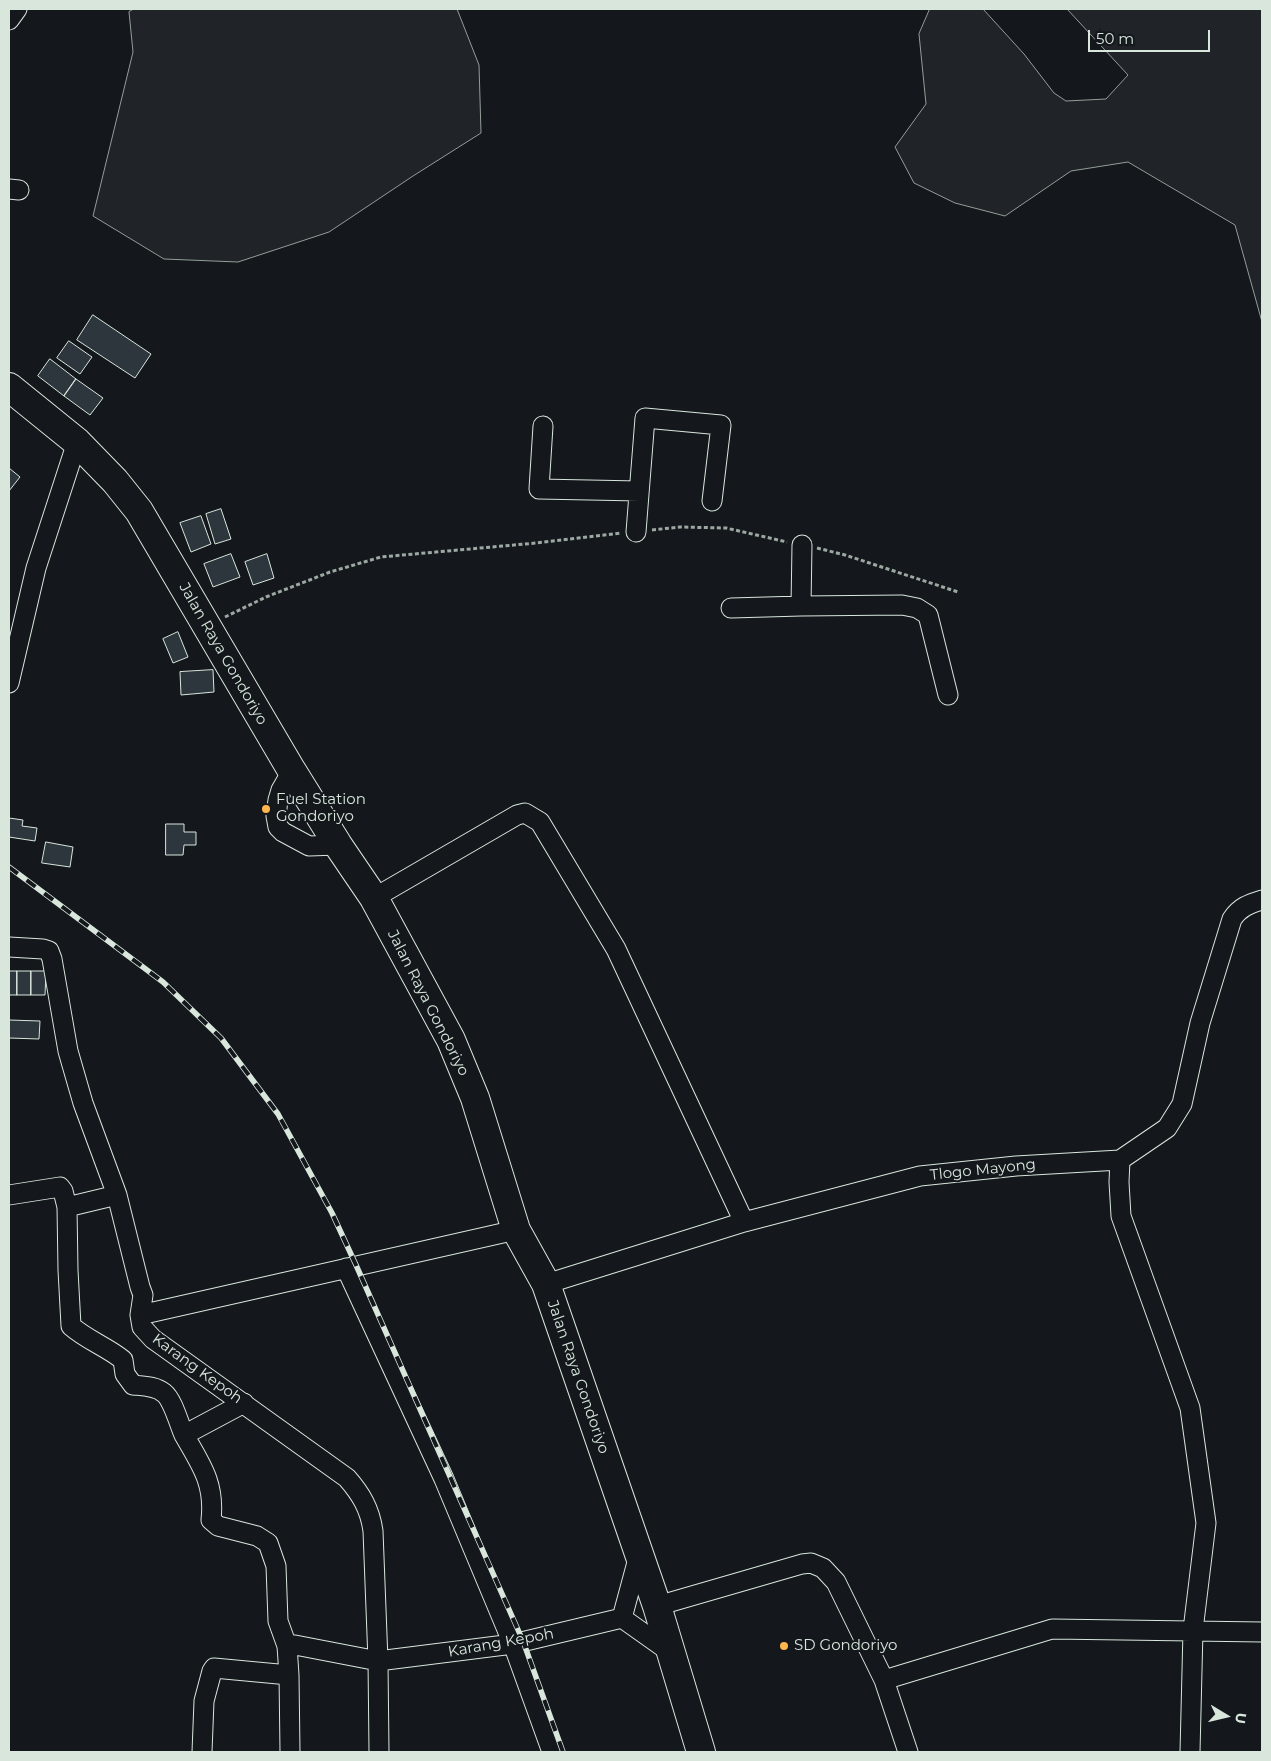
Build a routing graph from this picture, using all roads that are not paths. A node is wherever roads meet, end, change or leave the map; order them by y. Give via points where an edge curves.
1 (17, 9) edge
2 (9, 20) edge
3 (13, 390) edge
4 (543, 426) dead end
5 (77, 442) junction
6 (639, 491) junction
7 (712, 501) dead end
8 (636, 532) road end
9 (802, 545) road end
10 (801, 606) junction
11 (731, 608) dead end
12 (10, 674) edge
13 (948, 695) dead end
14 (292, 770) junction
15 (338, 845) junction
16 (374, 898) junction
17 (1262, 900) edge
18 (9, 947) edge
19 (1120, 1160) junction
20 (9, 1195) edge
21 (117, 1195) junction
22 (68, 1207) junction
23 (744, 1222) junction
24 (516, 1230) junction
25 (346, 1268) junction
26 (546, 1284) junction
27 (140, 1315) junction
28 (244, 1403) junction
29 (184, 1435) junction
30 (639, 1555) junction
31 (657, 1606) junction
32 (622, 1618) junction
33 (1193, 1630) junction
34 (1262, 1632) edge
35 (513, 1644) junction
36 (287, 1646) junction
37 (670, 1652) junction
38 (378, 1661) junction
39 (289, 1674) junction
40 (884, 1680) junction
41 (202, 1752) edge
42 (290, 1752) edge
43 (379, 1752) edge
44 (552, 1752) edge
45 (701, 1752) edge
46 (908, 1752) edge
47 (1190, 1752) edge

1 - 2 street
3 - 5 highway, Jalan Raya Gondoriyo
4 - 6 street via 540,489
5 - 12 street via 36,568
5 - 14 highway, Jalan Raya Gondoriyo via 139,511
6 - 7 street via 645,418 720,424
6 - 8 street
9 - 10 street
10 - 11 street
10 - 13 street via 902,605 917,608 928,615
14 - 15 highway, Jalan Raya Gondoriyo
14 - 15 street via 278,800 278,827 309,846
15 - 16 highway, Jalan Raya Gondoriyo
16 - 23 street via 517,815 525,813 540,822 616,949
16 - 24 highway, Jalan Raya Gondoriyo via 450,1040 475,1098
17 - 19 street via 1246,905 1232,919 1200,1023 1182,1104 1167,1128
18 - 21 street via 49,951 68,1051
19 - 23 street, Tlogo Mayong via 920,1176
19 - 33 street via 1121,1216 1190,1408 1206,1524
20 - 22 street via 60,1187
21 - 22 street
21 - 27 street via 143,1294
22 - 29 street via 71,1326 123,1360 125,1374 133,1385 163,1392
23 - 26 street, Tlogo Mayong
24 - 25 street, Karang Kepoh
24 - 26 highway, Jalan Raya Gondoriyo
25 - 27 street, Karang Kepoh
25 - 35 street via 444,1480
26 - 30 highway, Jalan Raya Gondoriyo
27 - 28 street, Karang Kepoh via 142,1327 153,1339
28 - 29 street
28 - 38 street, Karang Kepoh via 347,1478 365,1503 373,1531
29 - 36 street via 206,1473 213,1502 211,1520 218,1526 257,1536 268,1543 276,1566 278,1621
30 - 31 highway, Jalan Raya Gondoriyo
30 - 32 street
31 - 37 highway, Jalan Raya Gondoriyo
31 - 40 street via 802,1564 818,1565 836,1582
32 - 35 street, Karang Kepoh
32 - 37 street
33 - 34 street
33 - 40 street via 1052,1629
33 - 47 street
35 - 38 street, Karang Kepoh
35 - 44 street
36 - 38 street
36 - 39 street
37 - 45 highway, Jalan Raya Gondoriyo
38 - 43 street, Karang Kepoh
39 - 41 street via 214,1668 204,1701
39 - 42 street
40 - 46 street

